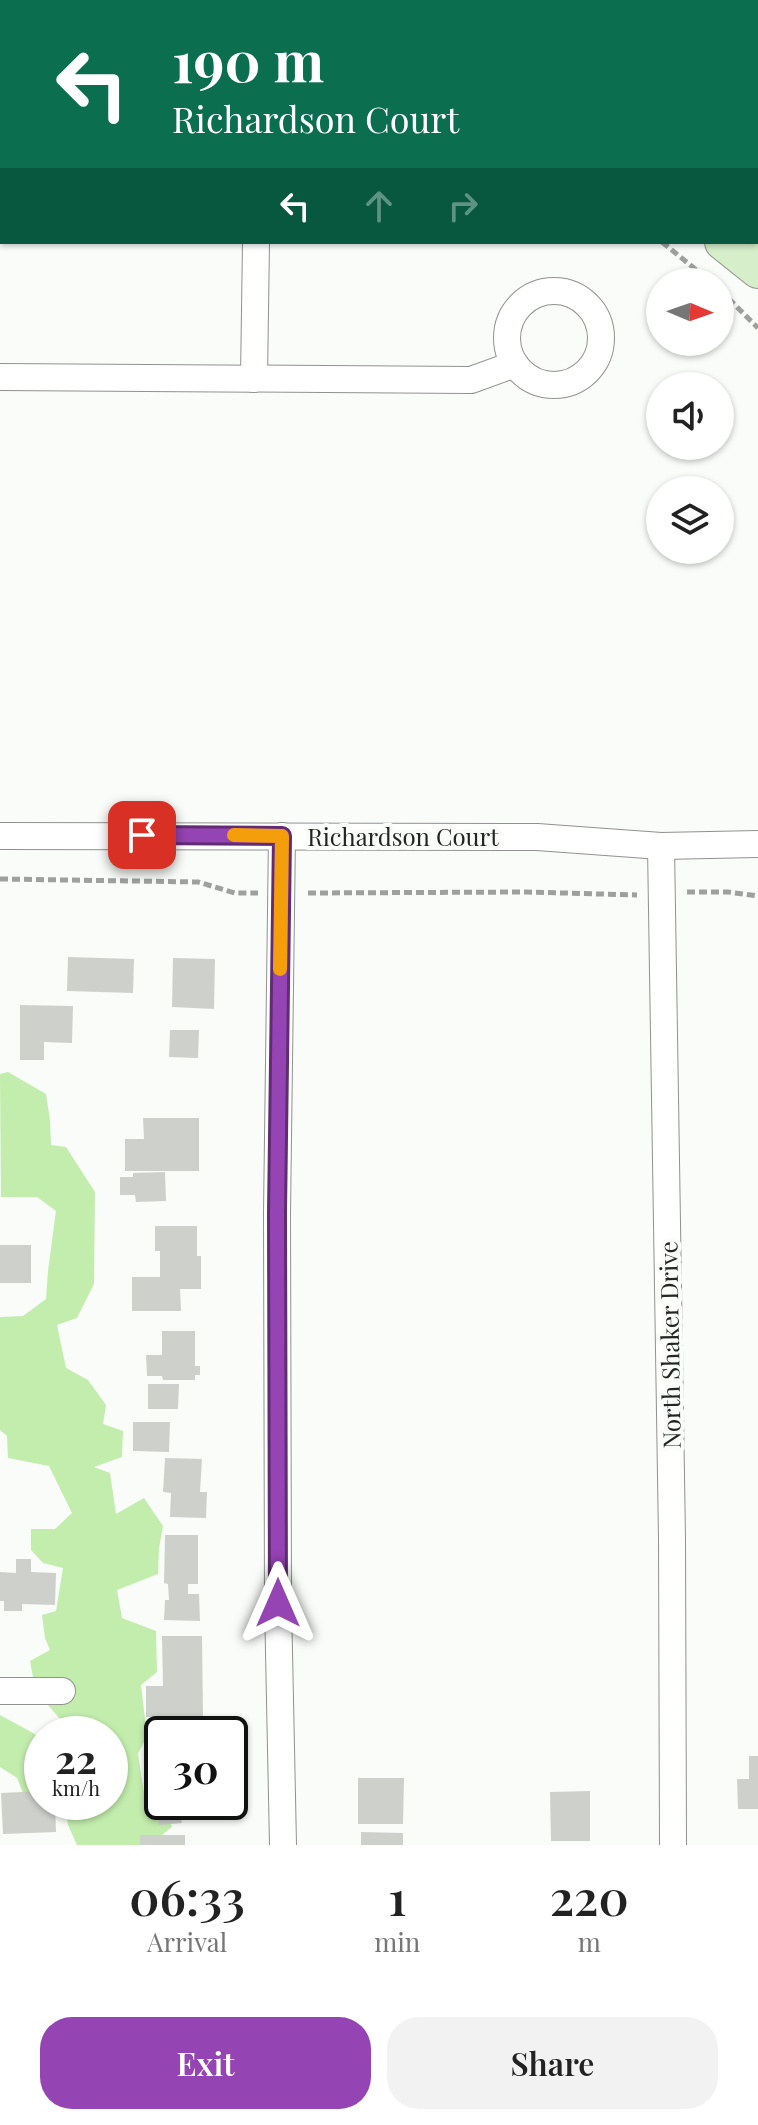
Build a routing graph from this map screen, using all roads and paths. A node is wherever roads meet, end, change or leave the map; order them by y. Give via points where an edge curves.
1 (256, 244) edge
2 (664, 244) edge
3 (726, 244) edge
4 (694, 268) edge
5 (758, 270) edge
6 (734, 304) edge
7 (758, 328) edge
8 (515, 364) dead end
9 (0, 377) edge
10 (254, 379) junction
11 (0, 836) edge
12 (282, 836) junction
13 (758, 844) edge
14 (661, 846) junction
15 (0, 879) edge
16 (281, 893) junction
17 (662, 893) junction
18 (758, 896) edge
19 (0, 1691) edge
20 (62, 1691) dead end
21 (283, 1845) edge
22 (673, 1845) edge

1 - 10 street
2 - 4 path
3 - 5 main road
6 - 7 path
8 - 10 street via 471,380
9 - 10 street
11 - 12 street, Richardson Court
12 - 14 street, Richardson Court via 537,837
12 - 16 street
13 - 14 street, Richardson Court
14 - 17 street, North Shaker Drive
15 - 16 path via 198,882 235,893
16 - 17 path
16 - 21 street via 277,1291
17 - 18 path
17 - 22 street, North Shaker Drive
19 - 20 street

